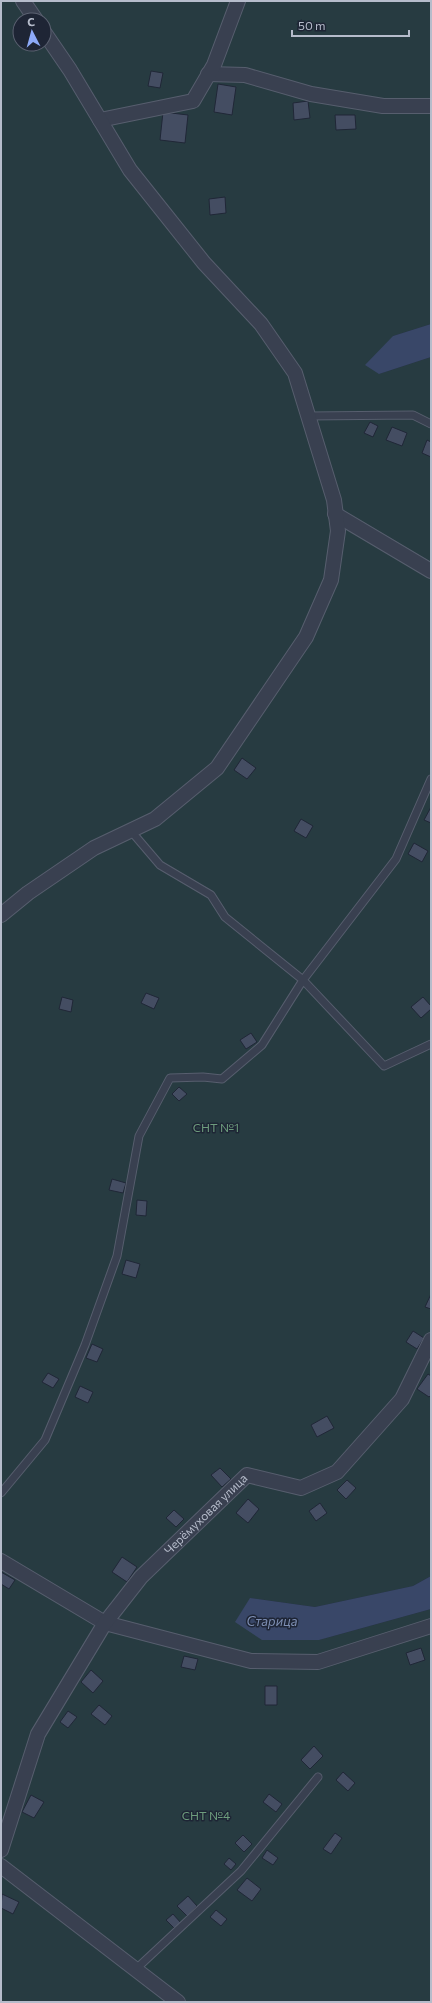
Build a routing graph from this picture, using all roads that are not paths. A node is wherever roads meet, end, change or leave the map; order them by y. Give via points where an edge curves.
1 (23, 1) edge
2 (238, 1) edge
3 (31, 12) edge
4 (52, 44) edge
5 (208, 74) junction
6 (431, 106) edge
7 (100, 120) junction
8 (308, 416) junction
9 (431, 424) edge
10 (335, 514) junction
11 (431, 571) edge
12 (431, 778) edge
13 (131, 831) junction
14 (1, 915) edge
15 (303, 980) junction
16 (431, 1044) edge
17 (431, 1340) edge
18 (1, 1493) edge
19 (1, 1561) edge
20 (105, 1624) junction
21 (431, 1626) edge
22 (318, 1777) dead end
23 (1, 1850) edge
24 (1, 1866) edge
25 (136, 1969) junction
26 (178, 2002) edge

1 - 3 street
2 - 5 street
4 - 7 street
5 - 6 street via 245,75 312,94 383,106
5 - 7 street via 193,101
7 - 8 street via 130,170 204,263 261,324 295,373
8 - 9 lane via 413,415
8 - 10 street via 334,500
10 - 11 street
10 - 13 street via 338,531 331,580 306,637 217,768 155,819
12 - 15 lane via 396,859
13 - 14 street via 94,848 28,893
13 - 15 lane via 160,866 211,895 225,917
15 - 16 lane via 384,1066
15 - 18 lane via 262,1045 222,1079 170,1078 139,1136 117,1256 85,1346 45,1440
17 - 20 street, Черёмуховая улица via 402,1399 337,1472 301,1488 247,1475 142,1577
19 - 20 street
20 - 21 street via 251,1661 318,1662
20 - 23 street via 38,1734
22 - 25 lane via 242,1871
24 - 25 street
25 - 26 street

